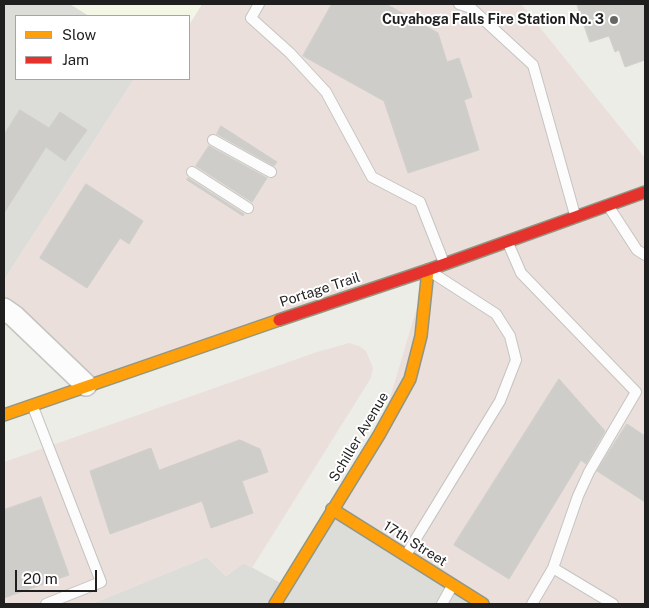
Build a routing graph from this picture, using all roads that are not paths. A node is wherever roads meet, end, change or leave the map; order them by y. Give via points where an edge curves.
1 (260, 4) edge
2 (458, 4) edge
3 (213, 140) dead end
4 (192, 172) dead end
5 (270, 172) dead end
6 (645, 192) edge
7 (608, 205) junction
8 (248, 208) dead end
9 (576, 216) junction
10 (506, 240) junction
11 (645, 255) edge
12 (444, 264) junction
13 (428, 270) junction
14 (4, 309) edge
15 (86, 385) junction
16 (32, 405) junction
17 (4, 415) edge
18 (332, 509) junction
19 (405, 556) junction
20 (553, 568) junction
21 (453, 585) junction
22 (46, 604) edge
23 (275, 604) edge
24 (442, 604) edge
25 (483, 604) edge
26 (532, 604) edge
27 (613, 604) edge

1 - 12 lane via 251,18 326,92 372,177 420,202
2 - 9 lane via 471,8 533,65
3 - 5 lane
4 - 8 lane
6 - 7 main road, Portage Trail
7 - 9 main road, Portage Trail
7 - 11 lane via 637,250
9 - 10 main road, Portage Trail
10 - 12 main road, Portage Trail
10 - 20 lane via 521,273 636,392 589,472
12 - 13 main road, Portage Trail
13 - 15 main road, Portage Trail
13 - 18 main road, Schiller Avenue via 421,336 410,379
13 - 19 lane via 496,314 510,336 516,360 500,402
14 - 15 street
15 - 16 main road, Portage Trail
16 - 17 main road, Portage Trail
16 - 22 lane via 101,582
18 - 19 main road, 17th Street
18 - 23 main road, Schiller Avenue
19 - 21 main road, 17th Street
20 - 26 lane
20 - 27 lane
21 - 24 lane
21 - 25 main road, 17th Street

